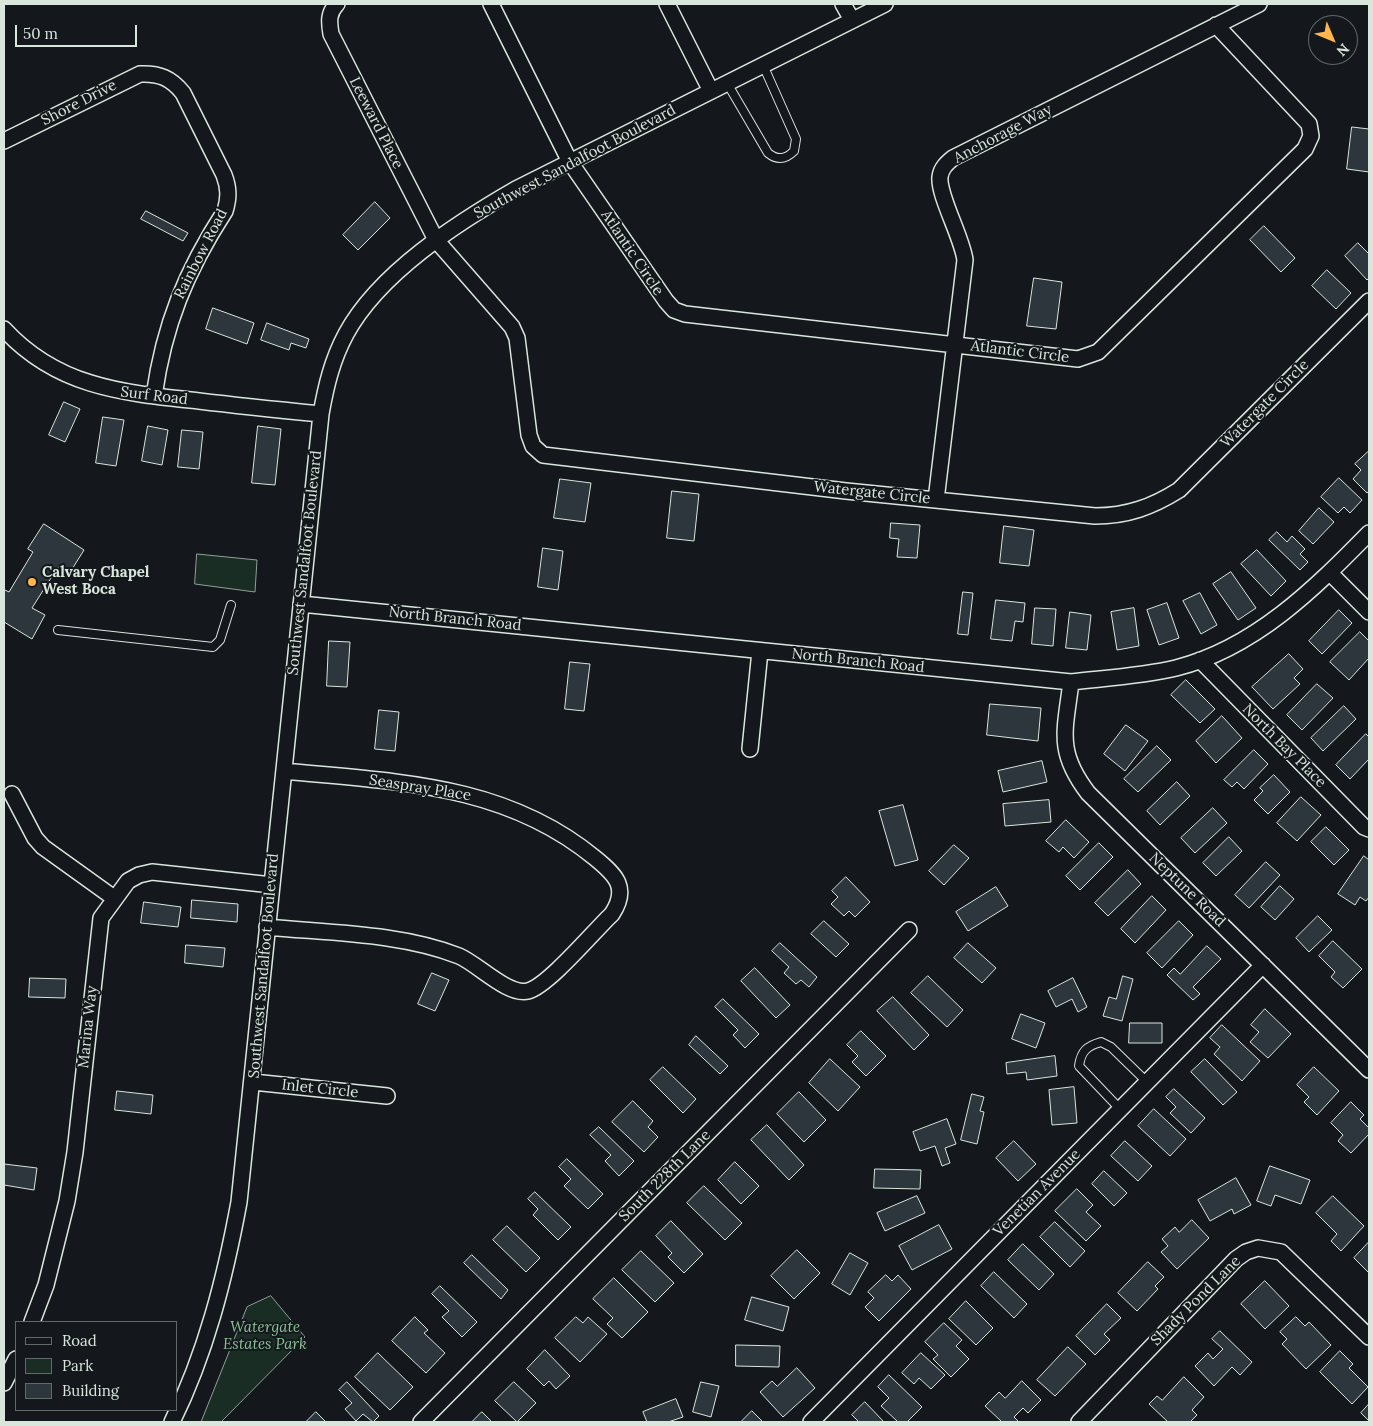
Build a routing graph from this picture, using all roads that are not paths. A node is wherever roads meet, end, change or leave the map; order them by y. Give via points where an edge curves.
1 (337, 4) edge
2 (492, 4) edge
3 (667, 4) edge
4 (843, 4) edge
5 (885, 4) edge
6 (1259, 4) edge
7 (852, 20) junction
8 (1216, 25) junction
9 (763, 65) junction
10 (156, 75) joint
11 (727, 83) junction
12 (710, 91) junction
13 (4, 141) edge
14 (570, 162) junction
15 (436, 240) junction
16 (1369, 301) edge
17 (4, 329) edge
18 (955, 345) junction
19 (154, 396) junction
20 (321, 414) junction
21 (936, 500) junction
22 (1369, 533) edge
23 (1330, 573) junction
24 (301, 604) junction
25 (232, 605) dead end
26 (1369, 612) edge
27 (58, 630) dead end
28 (760, 650) junction
29 (1200, 660) junction
30 (1071, 682) junction
31 (750, 749) dead end
32 (284, 771) junction
33 (12, 794) dead end
34 (1369, 829) edge
35 (272, 884) junction
36 (114, 898) junction
37 (267, 927) junction
38 (909, 930) dead end
39 (1263, 964) junction
40 (1369, 1070) edge
41 (253, 1082) junction
42 (1147, 1082) junction
43 (387, 1096) dead end
44 (1120, 1110) junction
45 (32, 1321) edge
46 (1369, 1337) edge
47 (15, 1361) edge
48 (4, 1383) edge
49 (178, 1408) edge
50 (421, 1422) edge
51 (812, 1422) edge
52 (1078, 1422) edge

1 - 15 street, Leeward Place via 331,12 331,34
2 - 14 street
3 - 12 street
4 - 7 street
5 - 7 street, Southwest Sandalfoot Boulevard
6 - 8 street, Anchorage Way
7 - 9 street, Southwest Sandalfoot Boulevard
8 - 18 street, Anchorage Way via 953,158 945,165 940,177 942,189 963,248 964,260
8 - 18 street, Atlantic Circle via 1309,124 1311,136 1305,149 1098,352 1078,359
9 - 11 street, Southwest Sandalfoot Boulevard
9 - 11 lane via 796,139 794,151 786,158 768,153
10 - 13 street, Shore Drive via 140,74 129,78
10 - 19 street, Rainbow Road via 175,84 183,93 224,175 228,200 178,297 159,360
11 - 12 street, Southwest Sandalfoot Boulevard
12 - 14 street, Southwest Sandalfoot Boulevard
14 - 15 street, Southwest Sandalfoot Boulevard via 475,213
14 - 18 street, Atlantic Circle via 674,310 685,314
15 - 20 street, Southwest Sandalfoot Boulevard via 371,299 346,334 334,359
15 - 21 street, Watergate Circle via 512,327 517,338 529,435 543,455
16 - 21 street, Watergate Circle via 1179,490 1158,503 1129,513 1095,516
17 - 19 street, Surf Road via 44,362 70,376 111,390
18 - 21 street, Anchorage Way
19 - 20 street, Surf Road
20 - 24 street, Southwest Sandalfoot Boulevard
22 - 23 street, North Branch Road
23 - 26 street
23 - 29 street, North Branch Road via 1259,631
24 - 28 street, North Branch Road
24 - 32 street, Southwest Sandalfoot Boulevard
25 - 27 lane via 220,640 213,647
28 - 30 street, North Branch Road
28 - 31 street
29 - 30 street, North Branch Road via 1176,668
29 - 34 street, North Bay Place
30 - 39 street, Neptune Road via 1064,738 1074,774 1088,793
32 - 35 street, Southwest Sandalfoot Boulevard
32 - 37 street, Seaspray Place via 431,786 470,794 522,812 580,845 611,871 618,880 620,895 612,914 543,983 528,991 516,991 473,963 413,941
33 - 36 street via 43,847
35 - 36 street, Marina Way via 152,872 128,881
35 - 37 street, Southwest Sandalfoot Boulevard
36 - 45 street, Marina Way via 101,918 98,930 67,1201 46,1285
37 - 41 street, Southwest Sandalfoot Boulevard
38 - 50 street, South 228th Lane
39 - 40 street, Neptune Road
39 - 42 street, Venetian Avenue
41 - 43 street, Inlet Circle
41 - 49 street, Southwest Sandalfoot Boulevard via 229,1257 197,1364
42 - 44 street, Venetian Avenue
42 - 44 lane via 1111,1047 1101,1042 1089,1045 1081,1055 1079,1066
44 - 51 street, Venetian Avenue
46 - 52 street, Shady Pond Lane via 1281,1252 1258,1248 1236,1259
47 - 48 street

